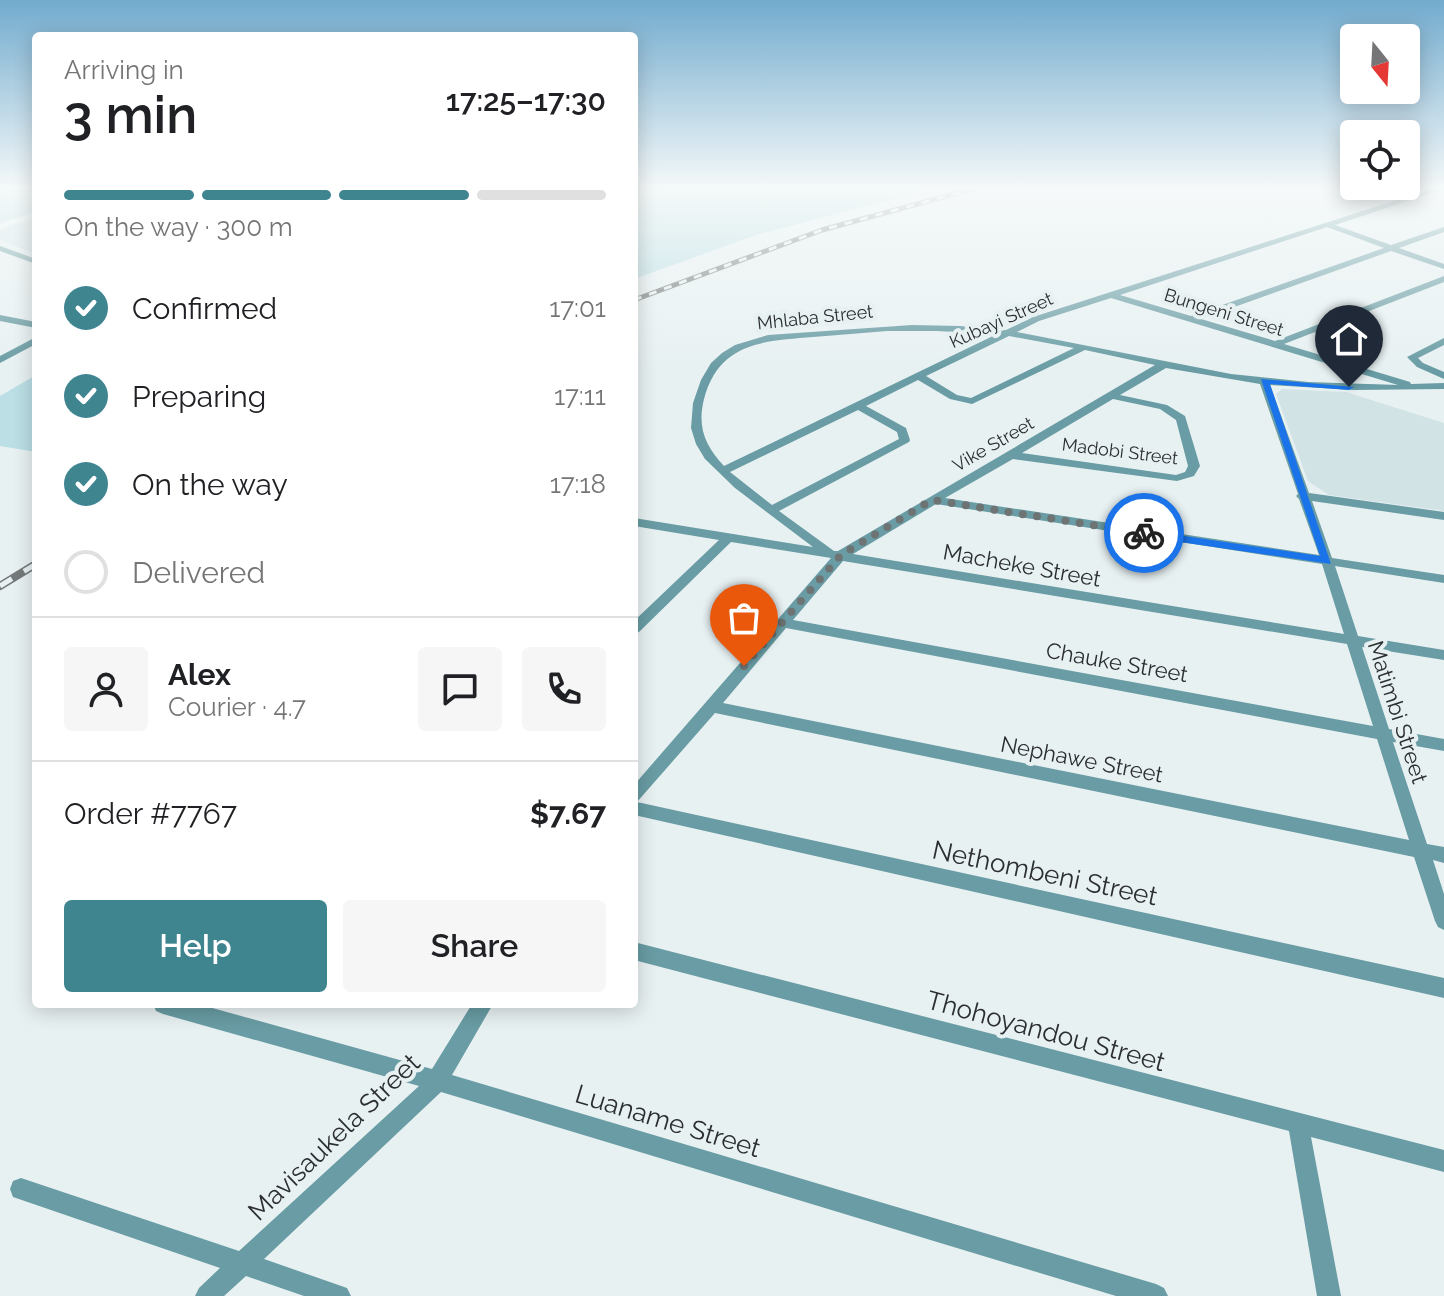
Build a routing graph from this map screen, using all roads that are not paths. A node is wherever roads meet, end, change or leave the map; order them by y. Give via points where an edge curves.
1 (1, 248) edge
2 (1255, 248) edge
3 (1387, 248) edge
4 (1395, 248) edge
5 (32, 260) edge
6 (1444, 267) edge
7 (1444, 279) edge
8 (1111, 295) junction
9 (0, 318) edge
10 (1192, 319) junction
11 (32, 324) edge
12 (1006, 333) junction
13 (1444, 341) edge
14 (32, 342) edge
15 (1276, 344) junction
16 (1083, 347) junction
17 (0, 360) edge
18 (1163, 365) junction
19 (918, 376) junction
20 (1444, 376) edge
21 (1264, 381) junction
22 (1444, 386) edge
23 (1419, 387) junction
24 (1113, 396) junction
25 (858, 405) junction
26 (1011, 455) junction
27 (724, 471) junction
28 (1302, 496) junction
29 (932, 500) junction
30 (772, 510) junction
31 (1444, 516) edge
32 (638, 522) edge
33 (729, 537) junction
34 (835, 554) junction
35 (1327, 561) junction
36 (1444, 579) edge
37 (783, 623) junction
38 (638, 625) edge
39 (1351, 640) junction
40 (1444, 655) edge
41 (711, 706) junction
42 (1381, 734) junction
43 (1444, 745) edge
44 (638, 791) edge
45 (638, 809) edge
46 (1420, 850) junction
47 (1444, 855) edge
48 (1444, 921) edge
49 (638, 952) edge
50 (1444, 988) edge
51 (177, 1008) edge
52 (481, 1008) edge
53 (437, 1081) junction
54 (1298, 1123) junction
55 (1444, 1161) edge
56 (21, 1189) dead end
57 (244, 1262) junction
58 (207, 1296) edge
59 (339, 1296) edge
60 (1156, 1296) edge
61 (1329, 1296) edge

1 - 5 street
2 - 8 street, Kubayi Street
3 - 10 street
4 - 6 street
7 - 15 street
8 - 10 street, Bungeni Street
8 - 12 street, Kubayi Street
9 - 11 street
10 - 15 street, Bungeni Street
12 - 16 street, Mhlaba Street
12 - 19 street, Kubayi Street
12 - 27 street, Mhlaba Street via 914,326 773,337 738,345 714,363 697,411 701,445
13 - 20 street via 1412,357
14 - 17 street
15 - 23 street, Bungeni Street
16 - 18 street, Mhlaba Street
16 - 19 street via 972,401
18 - 21 street, Mhlaba Street
18 - 24 street, Vike Street
19 - 25 street, Kubayi Street
21 - 23 street, Mhlaba Street
21 - 28 street, Matimbi Street
22 - 23 street, Mhlaba Street
24 - 26 street, Vike Street
24 - 26 street, Madobi Street via 1163,407 1181,418 1194,466 1190,474 1177,478
25 - 27 street, Kubayi Street
25 - 30 street via 902,430 905,440
26 - 29 street, Vike Street
27 - 30 street, Mhlaba Street
28 - 31 street
28 - 35 street, Matimbi Street
29 - 34 street, Vike Street
29 - 35 street
30 - 34 street, Mhlaba Street
32 - 33 street, Macheke Street
33 - 34 street, Macheke Street
33 - 38 street
34 - 37 street
34 - 39 street, Macheke Street
35 - 36 street
35 - 39 street, Matimbi Street
37 - 41 street
37 - 42 street, Chauke Street
39 - 40 street, Macheke Street
39 - 42 street, Matimbi Street
41 - 44 street
41 - 46 street, Nephawe Street
42 - 43 street, Chauke Street
42 - 46 street, Matimbi Street
45 - 50 street, Nethombeni Street
46 - 47 street, Nephawe Street
46 - 48 street, Matimbi Street
49 - 54 street, Thohoyandou Street
51 - 53 street, Luaname Street
52 - 53 street, Mavisaukela Street
53 - 57 street, Mavisaukela Street
53 - 60 street, Luaname Street
54 - 55 street, Thohoyandou Street
54 - 61 street
56 - 57 street
57 - 58 street, Mavisaukela Street
57 - 59 street

